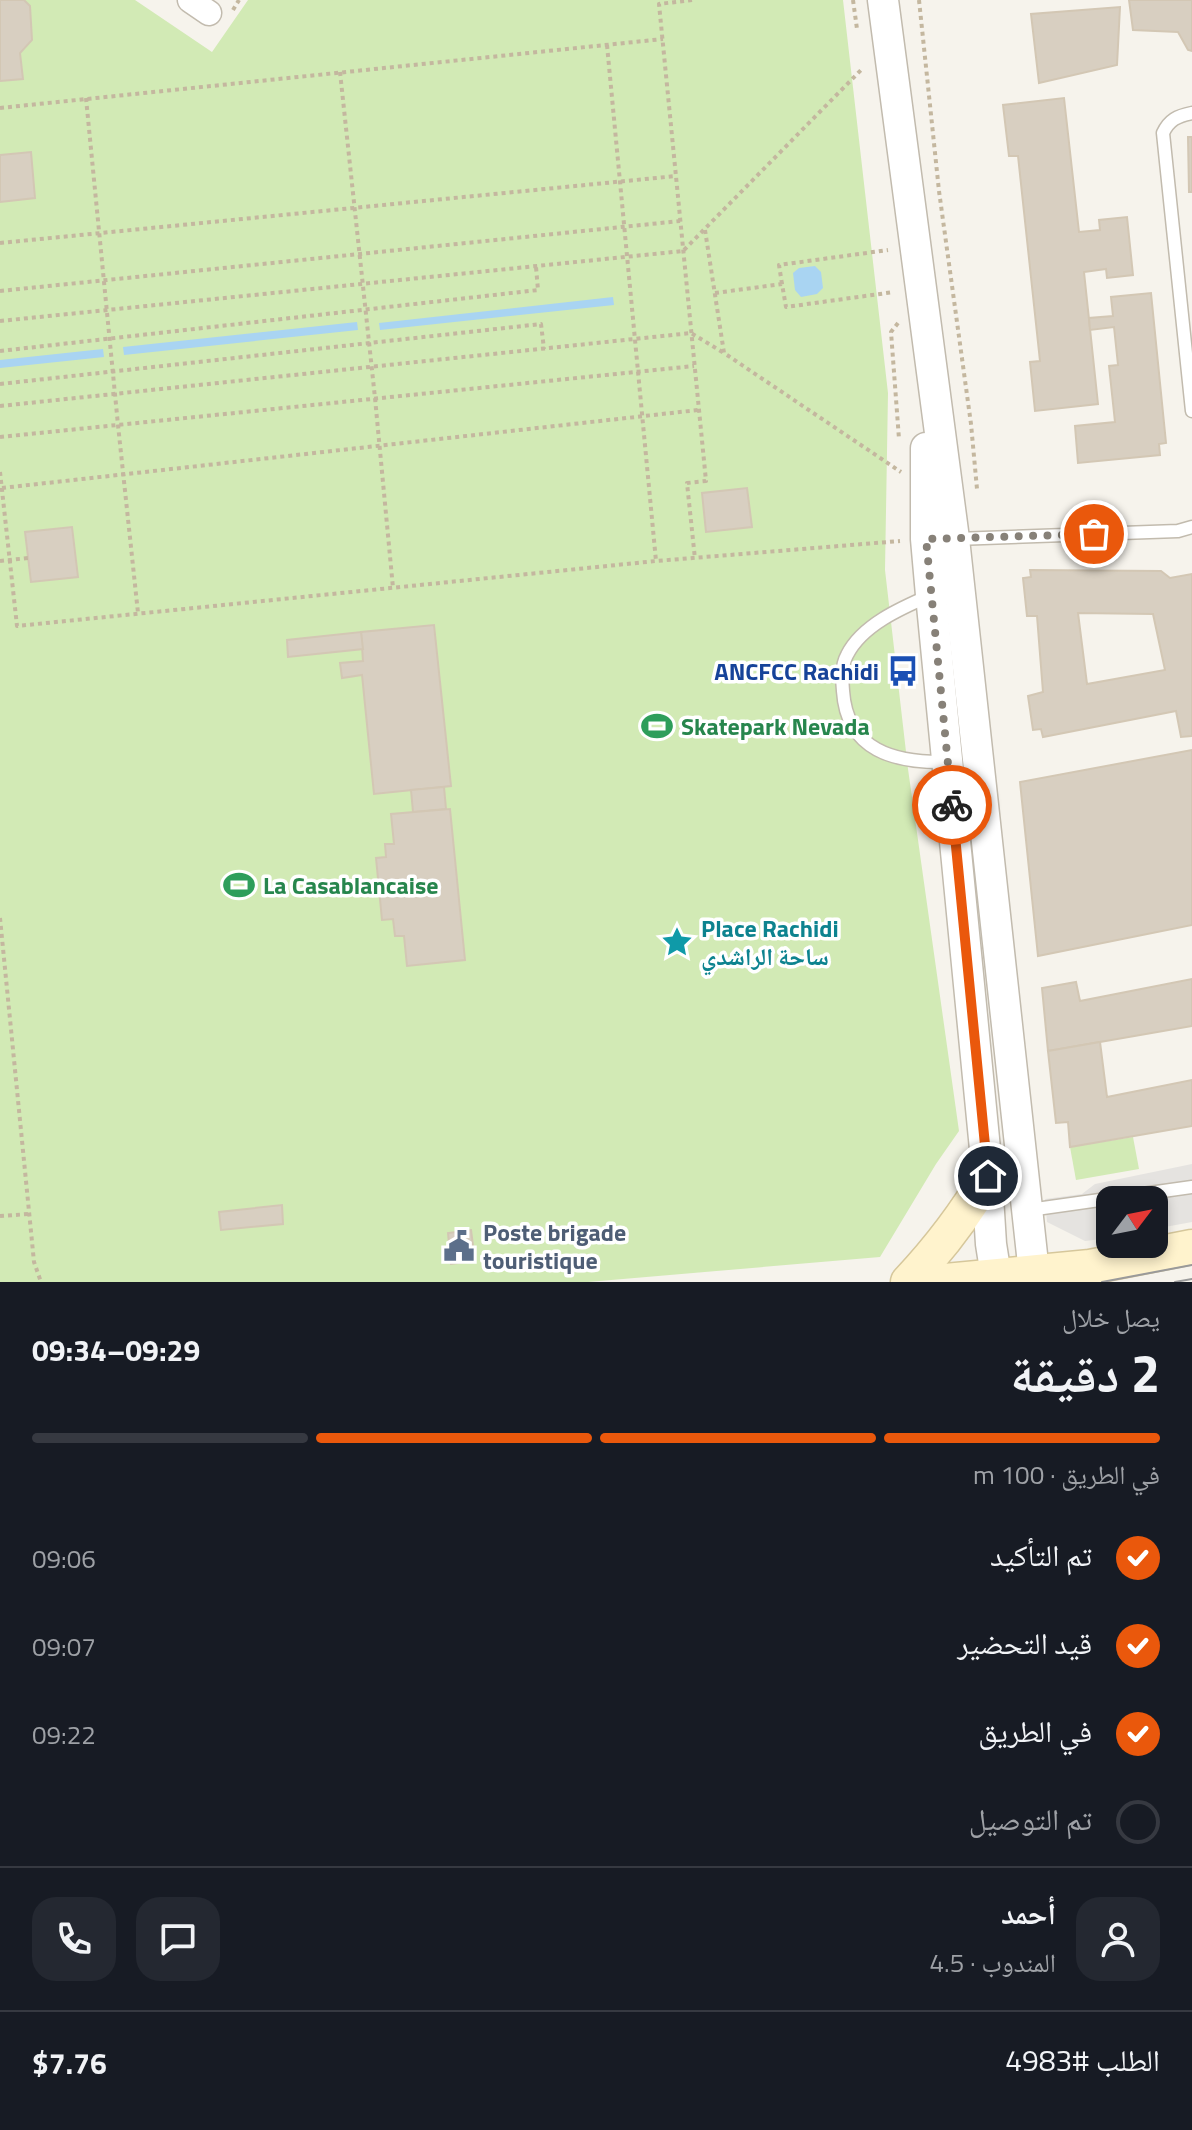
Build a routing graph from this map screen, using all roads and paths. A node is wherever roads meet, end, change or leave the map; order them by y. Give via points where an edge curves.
1 (692, 0) edge
2 (883, 0) edge
3 (919, 0) edge
4 (663, 39) junction
5 (607, 45) junction
6 (863, 68) dead end
7 (340, 72) junction
8 (86, 98) junction
9 (0, 108) edge
10 (1192, 113) edge
11 (676, 176) junction
12 (621, 181) junction
13 (354, 207) junction
14 (680, 221) junction
15 (626, 227) junction
16 (705, 230) junction
17 (99, 233) junction
18 (0, 243) edge
19 (888, 250) dead end
20 (683, 251) junction
21 (359, 254) junction
22 (628, 257) junction
23 (536, 267) junction
24 (104, 280) junction
25 (782, 284) junction
26 (362, 285) junction
27 (0, 291) edge
28 (894, 292) dead end
29 (715, 293) junction
30 (365, 310) junction
31 (107, 311) junction
32 (0, 321) edge
33 (691, 333) junction
34 (110, 338) junction
35 (636, 339) junction
36 (369, 343) junction
37 (544, 349) junction
38 (0, 351) edge
39 (724, 353) junction
40 (694, 366) junction
41 (372, 367) junction
42 (112, 371) junction
43 (638, 371) junction
44 (0, 384) edge
45 (115, 394) junction
46 (375, 398) junction
47 (0, 406) edge
48 (698, 410) junction
49 (1192, 411) edge
50 (643, 417) junction
51 (118, 425) junction
52 (0, 437) edge
53 (380, 447) junction
54 (0, 472) edge
55 (902, 473) dead end
56 (123, 475) junction
57 (2, 488) edge
58 (977, 496) dead end
59 (1192, 527) edge
60 (940, 539) junction
61 (28, 558) dead end
62 (695, 559) junction
63 (9, 560) junction
64 (0, 561) edge
65 (656, 561) junction
66 (393, 588) junction
67 (931, 595) junction
68 (138, 613) junction
69 (948, 762) junction
70 (0, 918) edge
71 (1, 930) edge
72 (988, 1176) junction
73 (1192, 1187) edge
74 (1027, 1210) junction
75 (29, 1214) junction
76 (0, 1216) edge
77 (1192, 1247) edge
78 (1035, 1277) edge
79 (996, 1279) edge
80 (41, 1282) edge
81 (908, 1282) edge
82 (935, 1282) edge

1 - 4 path via 659,4
2 - 60 street via 925,318
3 - 58 path
4 - 5 path
4 - 11 path
5 - 7 path
5 - 12 path
6 - 16 path
7 - 8 path
7 - 13 path
8 - 9 path
8 - 17 path
10 - 49 lane via 1176,117 1163,133
11 - 12 path
11 - 14 path
12 - 13 path
12 - 15 path
13 - 17 path
13 - 21 path
14 - 15 path
14 - 20 path
15 - 21 path
15 - 22 path
16 - 20 path
16 - 29 path
17 - 18 path
17 - 24 path
19 - 25 path via 779,265
20 - 22 path
20 - 33 path
21 - 24 path
21 - 26 path
22 - 23 path
22 - 35 path
23 - 26 path
23 - 30 path via 538,290
24 - 27 path
24 - 31 path
25 - 28 path via 786,307
25 - 29 path
26 - 30 path
26 - 31 path
29 - 39 path
30 - 34 path
30 - 36 path
31 - 32 path
31 - 34 path
33 - 35 path
33 - 39 path
33 - 40 path
34 - 38 path
34 - 42 path
35 - 37 path
35 - 43 path
36 - 37 path via 541,324
36 - 41 path
36 - 42 path
37 - 41 path
39 - 55 path
40 - 43 path
40 - 48 path
41 - 45 path
41 - 46 path
42 - 44 path
42 - 45 path
43 - 46 path
43 - 50 path
45 - 47 path
45 - 51 path
46 - 51 path
46 - 53 path
48 - 50 path
48 - 62 path via 706,481 687,483
50 - 53 path
50 - 65 path
51 - 52 path
51 - 56 path
53 - 56 path
53 - 66 path
54 - 57 path
56 - 57 path
56 - 68 path
57 - 63 path
59 - 60 lane
60 - 62 path
60 - 67 street
60 - 74 street
61 - 63 path
62 - 65 path
63 - 64 path
63 - 68 path via 17,626
65 - 66 path
66 - 68 path
67 - 69 street
67 - 69 lane via 860,637 846,656 844,701 854,730 886,755
69 - 72 street
70 - 71 path
71 - 75 path
72 - 79 street
72 - 81 main road via 964,1215
73 - 74 lane
74 - 78 street
75 - 76 path
75 - 80 path
77 - 78 main road
78 - 79 main road
79 - 82 main road

